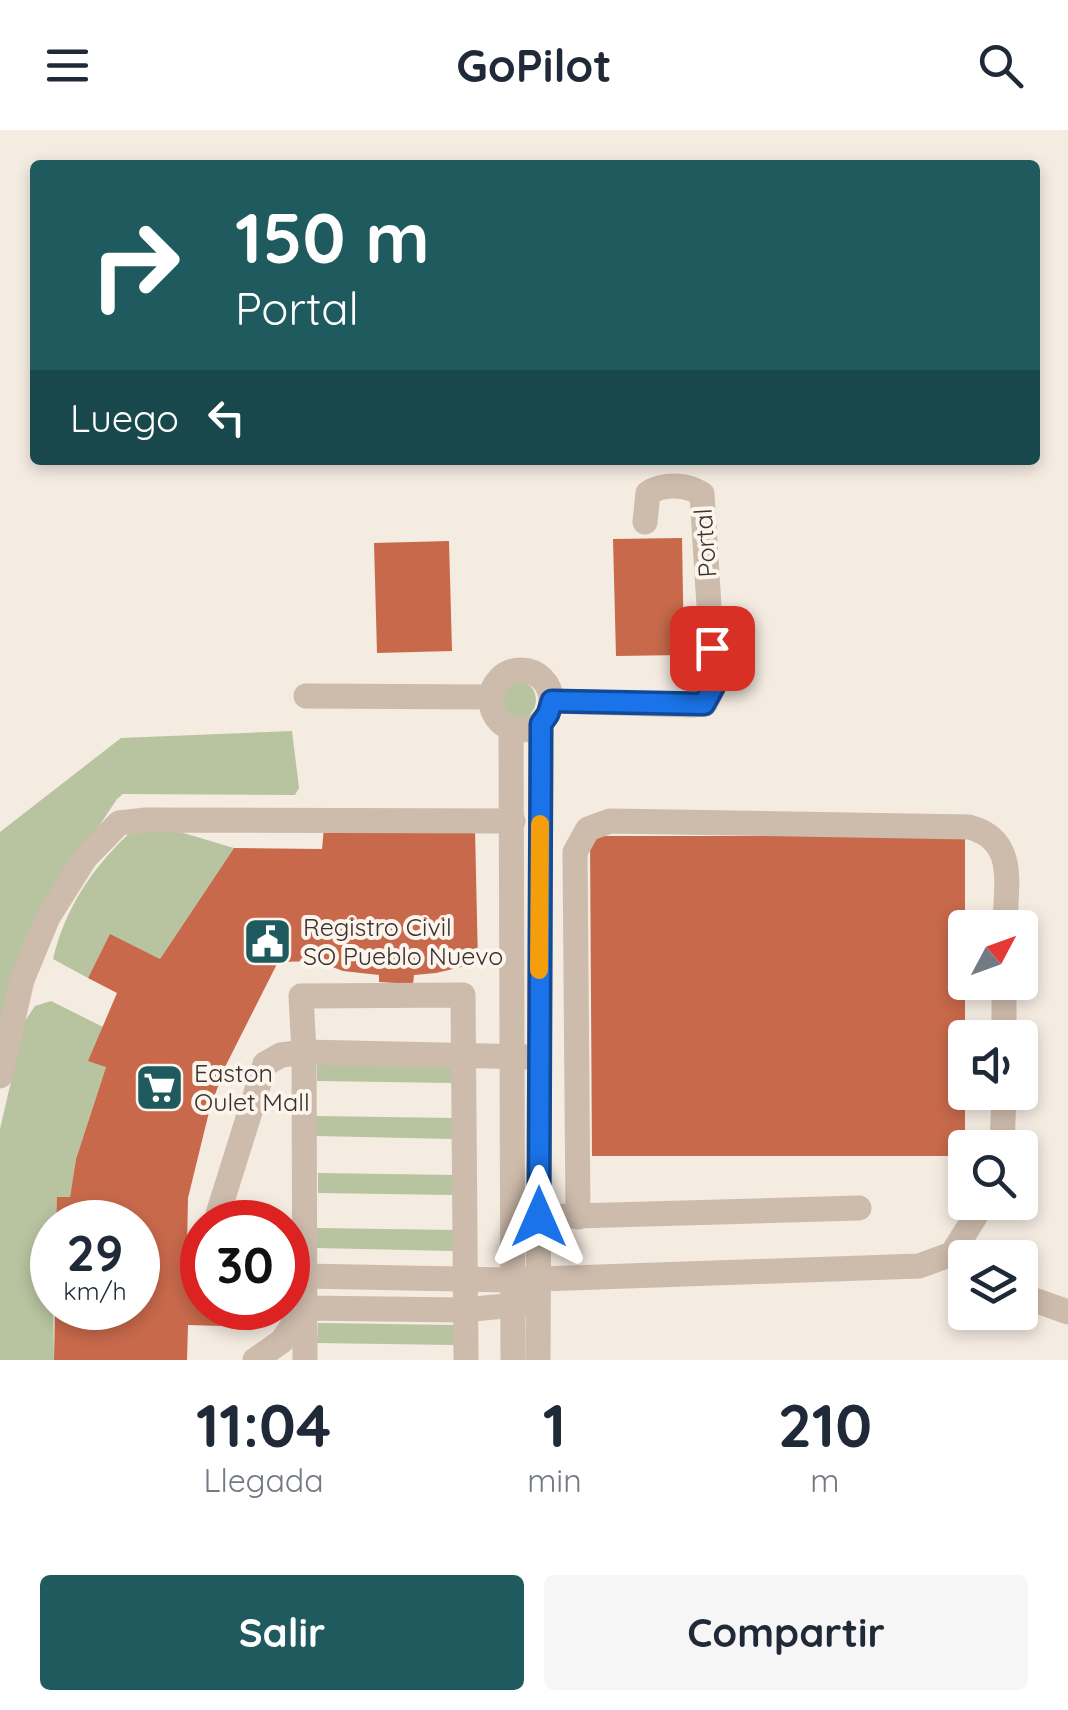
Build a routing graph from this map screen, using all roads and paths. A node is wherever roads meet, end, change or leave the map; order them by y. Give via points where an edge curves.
1 (646, 522) dead end
2 (306, 696) dead end
3 (490, 697) junction
4 (546, 712) junction
5 (511, 729) junction
6 (513, 821) junction
7 (1005, 910) edge
8 (304, 1052) junction
9 (462, 1054) junction
10 (512, 1056) junction
11 (539, 1057) junction
12 (0, 1076) edge
13 (222, 1200) edge
14 (298, 1200) edge
15 (858, 1208) dead end
16 (539, 1217) junction
17 (578, 1217) junction
18 (948, 1261) edge
19 (310, 1268) edge
20 (464, 1278) junction
21 (526, 1292) junction
22 (1038, 1301) edge
23 (310, 1308) edge
24 (464, 1310) junction
25 (1068, 1312) edge
26 (289, 1330) edge
27 (304, 1330) edge
28 (255, 1360) edge
29 (305, 1360) edge
30 (466, 1360) edge
31 (513, 1360) edge
32 (538, 1360) edge

1 - 4 street, Portal via 648,492 657,487 691,486 702,494 711,695 704,704
2 - 3 street
3 - 4 street via 504,674 522,670 540,676 550,692
3 - 5 street via 497,719
4 - 5 street, Portal via 530,730
4 - 11 street
5 - 6 street
6 - 10 street
6 - 12 street via 119,823 85,858 48,917 22,980
7 - 17 street via 1005,855 989,834 969,827 610,821 588,829 574,852
8 - 9 street
8 - 9 street via 301,996 463,995
8 - 13 street via 280,1054 265,1064
8 - 14 street
9 - 10 street
9 - 20 street
10 - 11 street
10 - 21 street
11 - 16 street
15 - 17 street
16 - 17 street
16 - 21 street
18 - 21 street
19 - 20 street
20 - 21 street
20 - 24 street
21 - 24 street
21 - 31 street
21 - 32 street
22 - 25 street
23 - 24 street
24 - 30 street
26 - 28 street
27 - 29 street

